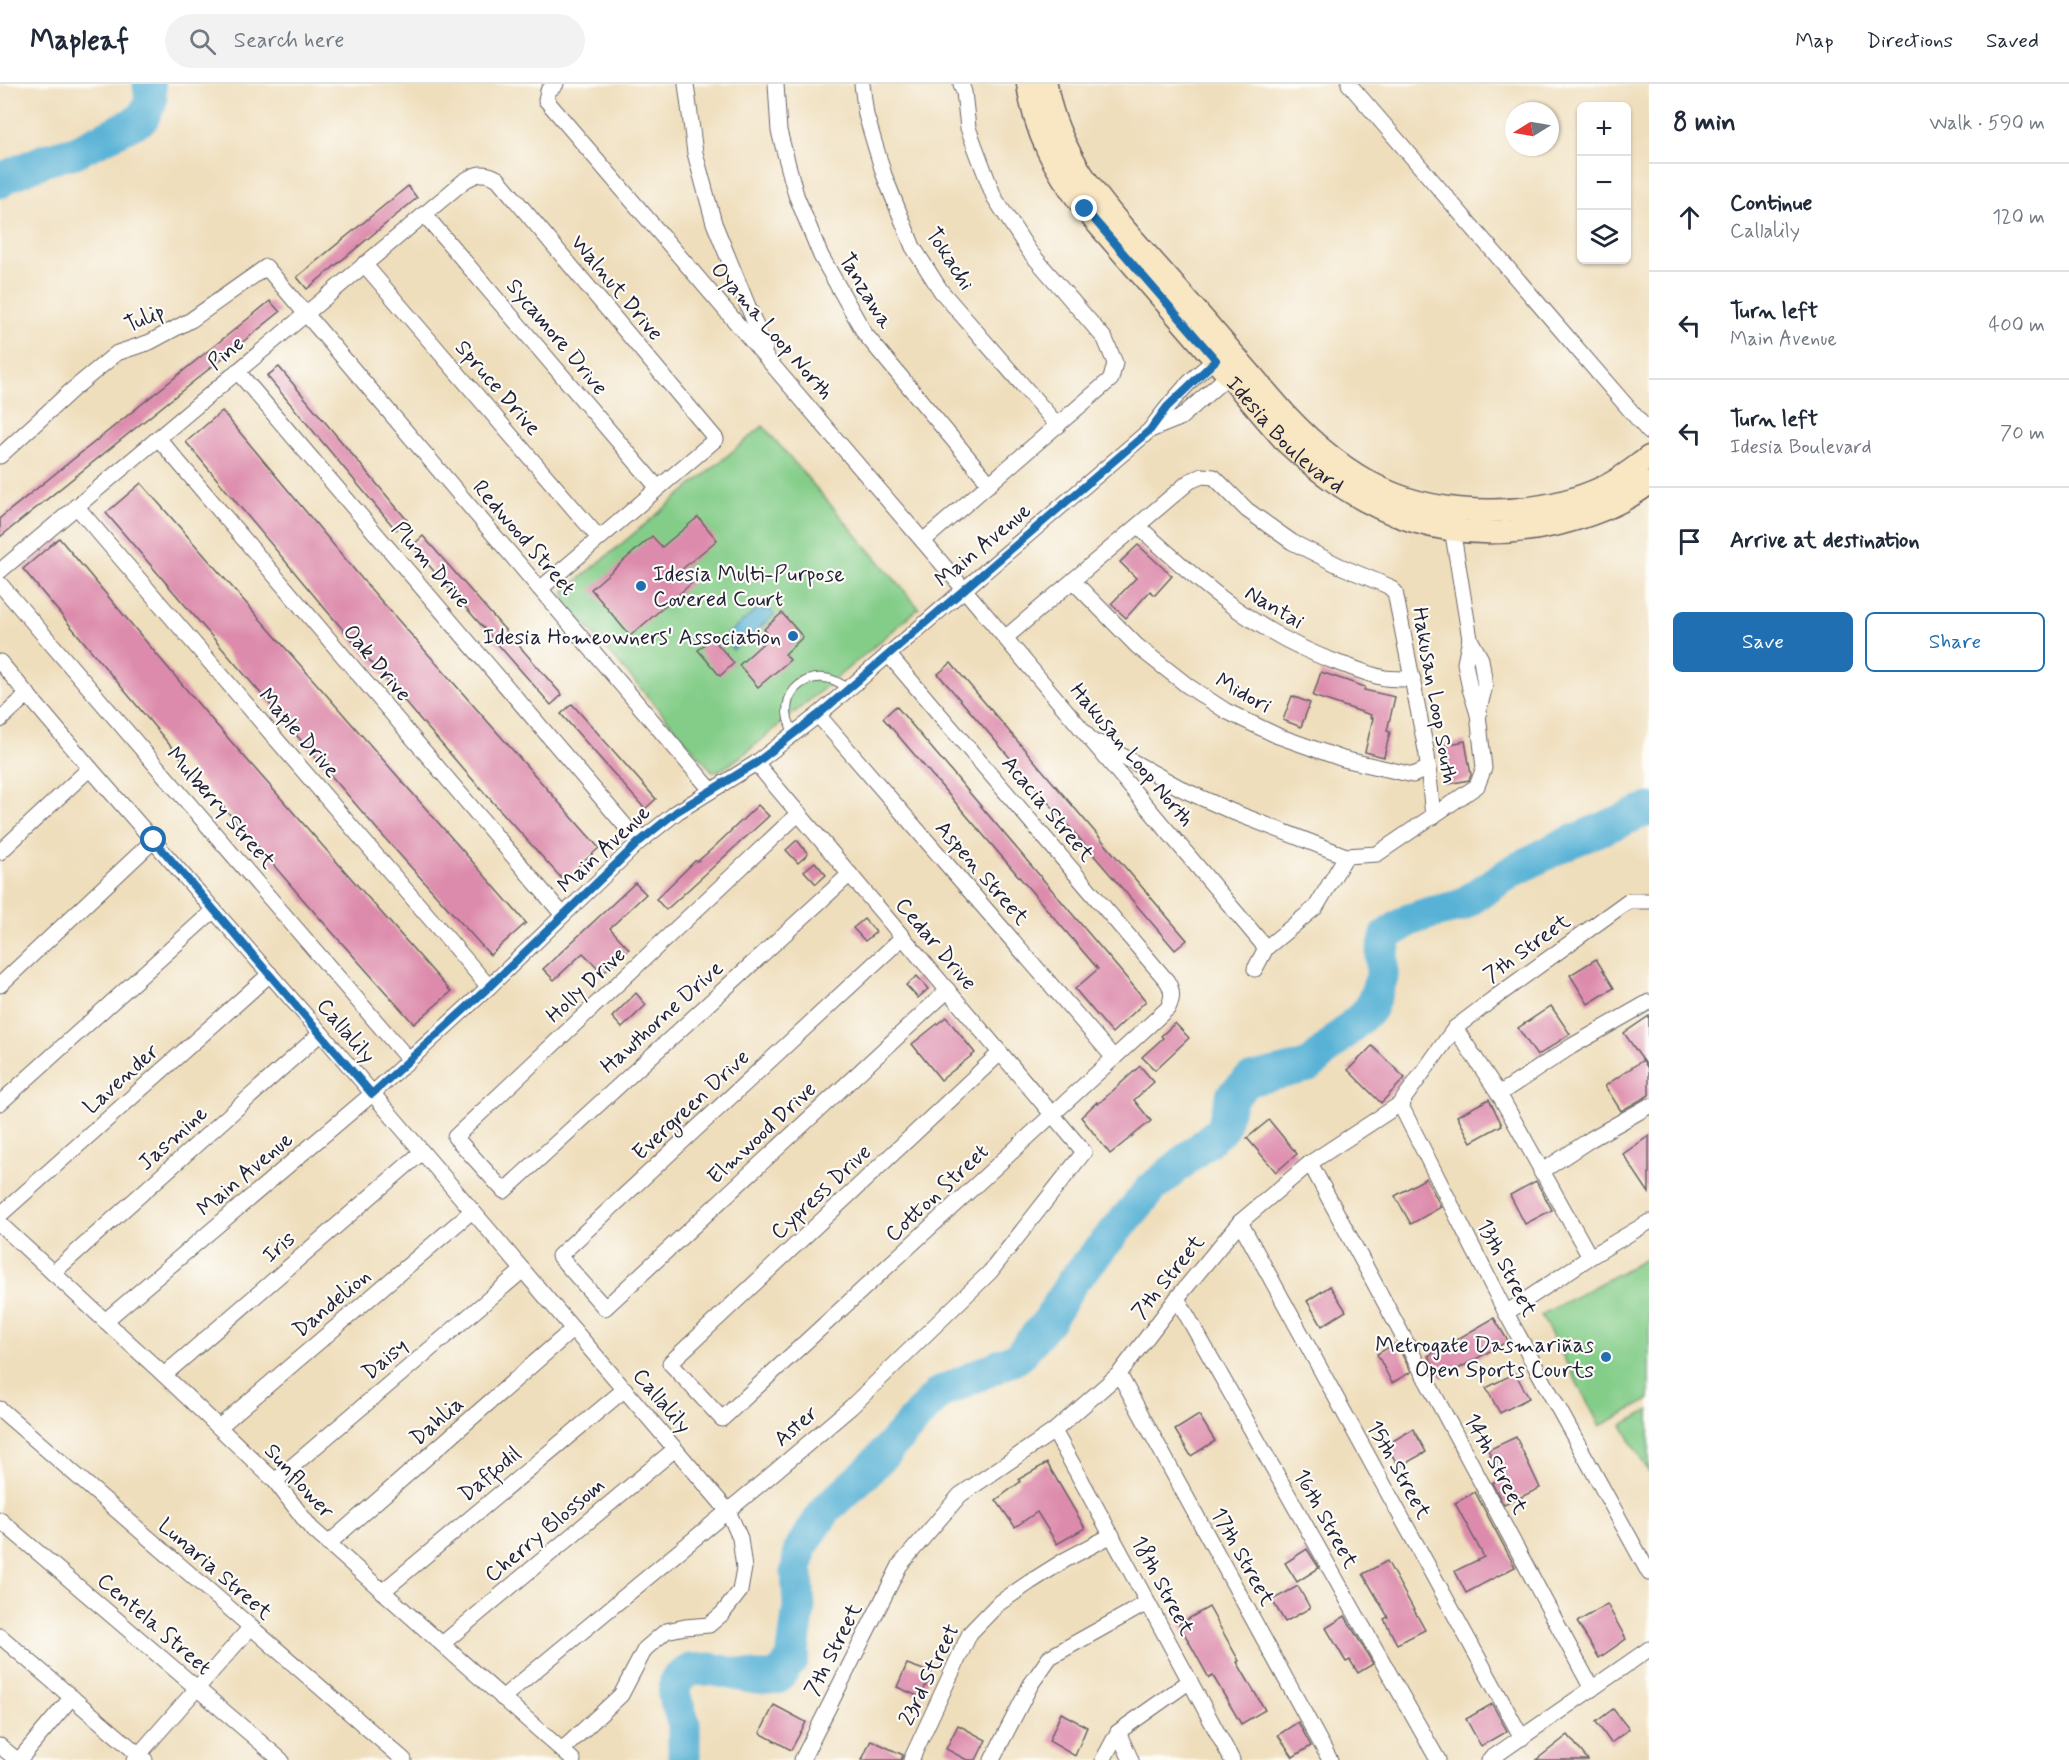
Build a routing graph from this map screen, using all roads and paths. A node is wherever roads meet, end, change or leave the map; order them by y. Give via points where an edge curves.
1 (556, 84) edge
2 (686, 84) edge
3 (776, 84) edge
4 (862, 84) edge
5 (961, 84) edge
6 (1028, 84) edge
7 (1046, 84) edge
8 (1349, 84) edge
9 (482, 173) joint
10 (424, 214) junction
11 (364, 264) junction
12 (304, 314) junction
13 (771, 362) junction
14 (1227, 364) junction
15 (237, 371) junction
16 (1058, 426) junction
17 (1649, 432) edge
18 (158, 438) junction
19 (0, 456) edge
20 (1649, 457) edge
21 (1649, 483) edge
22 (990, 484) junction
23 (658, 488) junction
24 (76, 506) junction
25 (1450, 519) junction
26 (1138, 526) junction
27 (599, 538) junction
28 (923, 541) junction
29 (0, 571) edge
30 (1073, 581) junction
31 (0, 584) edge
32 (540, 589) junction
33 (964, 589) junction
34 (1005, 638) junction
35 (888, 654) junction
36 (0, 662) edge
37 (1413, 679) junction
38 (848, 689) junction
39 (28, 694) junction
40 (818, 715) junction
41 (0, 720) edge
42 (794, 733) junction
43 (1091, 738) junction
44 (756, 763) junction
45 (90, 768) junction
46 (1429, 768) junction
47 (711, 790) junction
48 (799, 813) junction
49 (1433, 817) junction
50 (154, 840) junction
51 (639, 842) junction
52 (0, 852) edge
53 (1346, 856) junction
54 (850, 874) junction
55 (1649, 901) edge
56 (214, 910) junction
57 (563, 915) junction
58 (903, 937) junction
59 (1266, 948) junction
60 (1255, 969) dead end
61 (270, 974) junction
62 (0, 985) edge
63 (489, 987) junction
64 (948, 990) junction
65 (1172, 994) joint
66 (1649, 1002) edge
67 (1455, 1028) junction
68 (321, 1033) junction
69 (1000, 1053) junction
70 (1114, 1058) junction
71 (409, 1060) junction
72 (372, 1094) junction
73 (1499, 1094) junction
74 (0, 1103) edge
75 (1400, 1104) junction
76 (1649, 1106) edge
77 (1053, 1115) junction
78 (422, 1152) junction
79 (1084, 1152) joint
80 (1310, 1163) junction
81 (1541, 1172) junction
82 (504, 1191) joint
83 (472, 1211) junction
84 (0, 1215) edge
85 (1240, 1222) junction
86 (1649, 1222) edge
87 (0, 1224) edge
88 (1590, 1257) junction
89 (523, 1270) junction
90 (53, 1274) junction
91 (1177, 1298) junction
92 (605, 1308) joint
93 (1506, 1313) junction
94 (105, 1321) junction
95 (573, 1329) junction
96 (1119, 1374) junction
97 (164, 1375) junction
98 (625, 1389) junction
99 (0, 1409) edge
100 (722, 1419) joint
101 (219, 1427) junction
102 (1054, 1431) junction
103 (675, 1449) junction
104 (275, 1480) junction
105 (728, 1511) junction
106 (0, 1520) edge
107 (1112, 1535) junction
108 (328, 1544) junction
109 (1649, 1574) edge
110 (382, 1592) junction
111 (1147, 1603) junction
112 (250, 1628) junction
113 (0, 1636) edge
114 (442, 1644) junction
115 (1649, 1649) edge
116 (1190, 1681) junction
117 (197, 1689) junction
118 (1592, 1689) junction
119 (72, 1697) junction
120 (502, 1698) junction
121 (1118, 1732) junction
122 (1522, 1738) junction
123 (0, 1746) edge
124 (568, 1755) edge
125 (140, 1758) edge
126 (18, 1760) edge
127 (281, 1760) edge
128 (404, 1760) edge
129 (802, 1760) edge
130 (911, 1760) edge
131 (992, 1760) edge
132 (1103, 1760) edge
133 (1131, 1760) edge
134 (1232, 1760) edge
135 (1330, 1760) edge
136 (1438, 1760) edge
137 (1489, 1760) edge

1 - 13 street, Oyama Loop North via 548,91 546,100
2 - 13 street via 695,153 714,223
3 - 22 street, Tanzawa via 779,130 793,184 820,256 865,334
4 - 16 street, Tokachi via 866,115 884,175 914,247 941,291
5 - 16 street via 968,128 994,197 1029,251 1106,339 1115,363 1112,379
6 - 14 street, Idesia Boulevard via 1048,154 1066,184
7 - 14 street, Idesia Boulevard via 1067,151 1099,199
8 - 17 street
9 - 10 street, Pine via 464,181
9 - 23 street, Walnut Drive via 498,179 716,439
10 - 11 street, Pine
10 - 23 street, Sycamore Drive
11 - 12 street, Pine
11 - 27 street, Spruce Drive
12 - 15 street, Pine
12 - 19 street, Tulip via 266,267 191,320 150,342 117,352
12 - 32 street, Redwood Street
13 - 28 street, Oyama Loop North
14 - 25 street, Idesia Boulevard via 1287,442 1326,476 1384,511 1428,526
14 - 33 street, Main Avenue via 1167,407 1150,430
15 - 18 street, Pine
15 - 51 street, Plum Drive
16 - 22 street
18 - 24 street, Pine
18 - 57 street, Oak Drive
20 - 25 street, Idesia Boulevard via 1617,480 1569,500
21 - 25 street, Idesia Boulevard via 1627,498 1574,520 1537,529 1505,532
22 - 28 street
23 - 27 street
24 - 29 street, Pine
24 - 63 street, Maple Drive
25 - 49 street via 1470,639 1465,663 1478,714 1484,768 1477,786
26 - 30 street
26 - 37 street, Nantai via 1241,614 1282,639 1383,678
26 - 37 street, Hakusan Loop South via 1190,481 1214,477 1247,510 1292,542 1395,592
27 - 32 street
28 - 33 street, Oyama Loop North
30 - 34 street
30 - 46 street, Midori via 1137,646 1226,711 1278,736 1344,759 1413,775
31 - 71 street, Mulberry Street
32 - 47 street, Redwood Street
33 - 34 street, Hakusan Loop North
33 - 35 street, Main Avenue
34 - 43 street, Hakusan Loop North
35 - 38 street, Main Avenue
35 - 65 street, Acacia Street via 1167,981
36 - 39 street, Callalily
37 - 46 street, Hakusan Loop South
38 - 40 street, Main Avenue
38 - 42 lane via 831,678 803,682 790,696 787,706
39 - 41 street
39 - 45 street, Callalily
40 - 42 street, Main Avenue
40 - 70 street, Aspen Street
42 - 44 street, Main Avenue
43 - 53 street via 1184,790
43 - 59 street, Hakusan Loop North
44 - 47 street, Main Avenue
44 - 48 street, Cedar Drive
45 - 50 street, Callalily
45 - 52 street
46 - 49 street, Hakusan Loop South
47 - 51 street, Main Avenue
48 - 54 street, Cedar Drive
48 - 82 street, Holly Drive via 455,1137
49 - 53 street via 1377,855
50 - 56 street, Callalily
50 - 62 street
51 - 57 street, Main Avenue
53 - 59 street via 1316,907
54 - 58 street, Cedar Drive
54 - 82 street, Hawthorne Drive
55 - 67 street, 7th Street via 1628,901
56 - 61 street, Callalily
56 - 74 street
57 - 63 street, Main Avenue
58 - 64 street, Cedar Drive
58 - 92 street, Evergreen Drive via 558,1256
59 - 60 street
61 - 68 street, Callalily
61 - 84 street, Lavender
63 - 71 street, Main Avenue
64 - 69 street, Cedar Drive
64 - 92 street, Elmwood Drive
65 - 70 street, Cotton Street via 1168,1008
66 - 73 street
67 - 73 street
67 - 75 street, 7th Street
68 - 72 street, Callalily
68 - 90 street, Jasmine
69 - 77 street, Cedar Drive
69 - 100 street, Cypress Drive via 670,1363
70 - 77 street, Cotton Street
71 - 72 street, Main Avenue
72 - 78 street, Callalily
72 - 94 street, Main Avenue
73 - 81 street
75 - 80 street, 7th Street
75 - 93 street, 13th Street
76 - 81 street
77 - 79 street, Cedar Drive
77 - 100 street, Cotton Street
78 - 83 street, Callalily
78 - 97 street, Iris
79 - 105 street, Aster via 990,1272 851,1407
80 - 85 street, 7th Street
80 - 118 street, 14th Street
81 - 88 street
83 - 89 street, Callalily
83 - 101 street, Dandelion
85 - 91 street, 7th Street
85 - 122 street, 15th Street
86 - 88 street
87 - 90 street, Sunflower
88 - 93 street
89 - 95 street, Callalily
89 - 104 street, Daisy
90 - 94 street, Sunflower
91 - 96 street, 7th Street
91 - 136 street, 16th Street
93 - 109 street, 13th Street
94 - 97 street, Sunflower
95 - 98 street, Callalily
95 - 108 street, Dahlia
96 - 102 street, 7th Street
96 - 135 street, 17th Street
97 - 101 street, Sunflower
98 - 103 street, Callalily
98 - 110 street, Daffodil
99 - 112 street, Lunaria Street
101 - 104 street, Sunflower
102 - 107 street, 18th Street
102 - 129 street, 7th Street via 960,1495 900,1565
103 - 105 street, Callalily
103 - 114 street, Cherry Blossom
104 - 108 street, Sunflower
105 - 120 street, Aster
105 - 124 street, Callalily via 740,1538 744,1568 740,1591 709,1625 666,1631 645,1649 621,1695
106 - 117 street, Centela Street
107 - 111 street, 18th Street
107 - 130 street, 23rd Street via 998,1604 970,1633
108 - 110 street, Sunflower
110 - 114 street, Sunflower
111 - 116 street, 18th Street
111 - 131 street via 1050,1657 1031,1684
112 - 117 street
112 - 128 street, Lunaria Street
113 - 119 street
114 - 120 street, Sunflower
115 - 118 street
116 - 121 street
116 - 134 street, 18th Street
117 - 125 street
117 - 127 street, Centela Street
118 - 122 street
119 - 125 street
119 - 126 street
120 - 124 street, Sunflower
121 - 132 street
121 - 133 street
122 - 137 street
123 - 126 street

